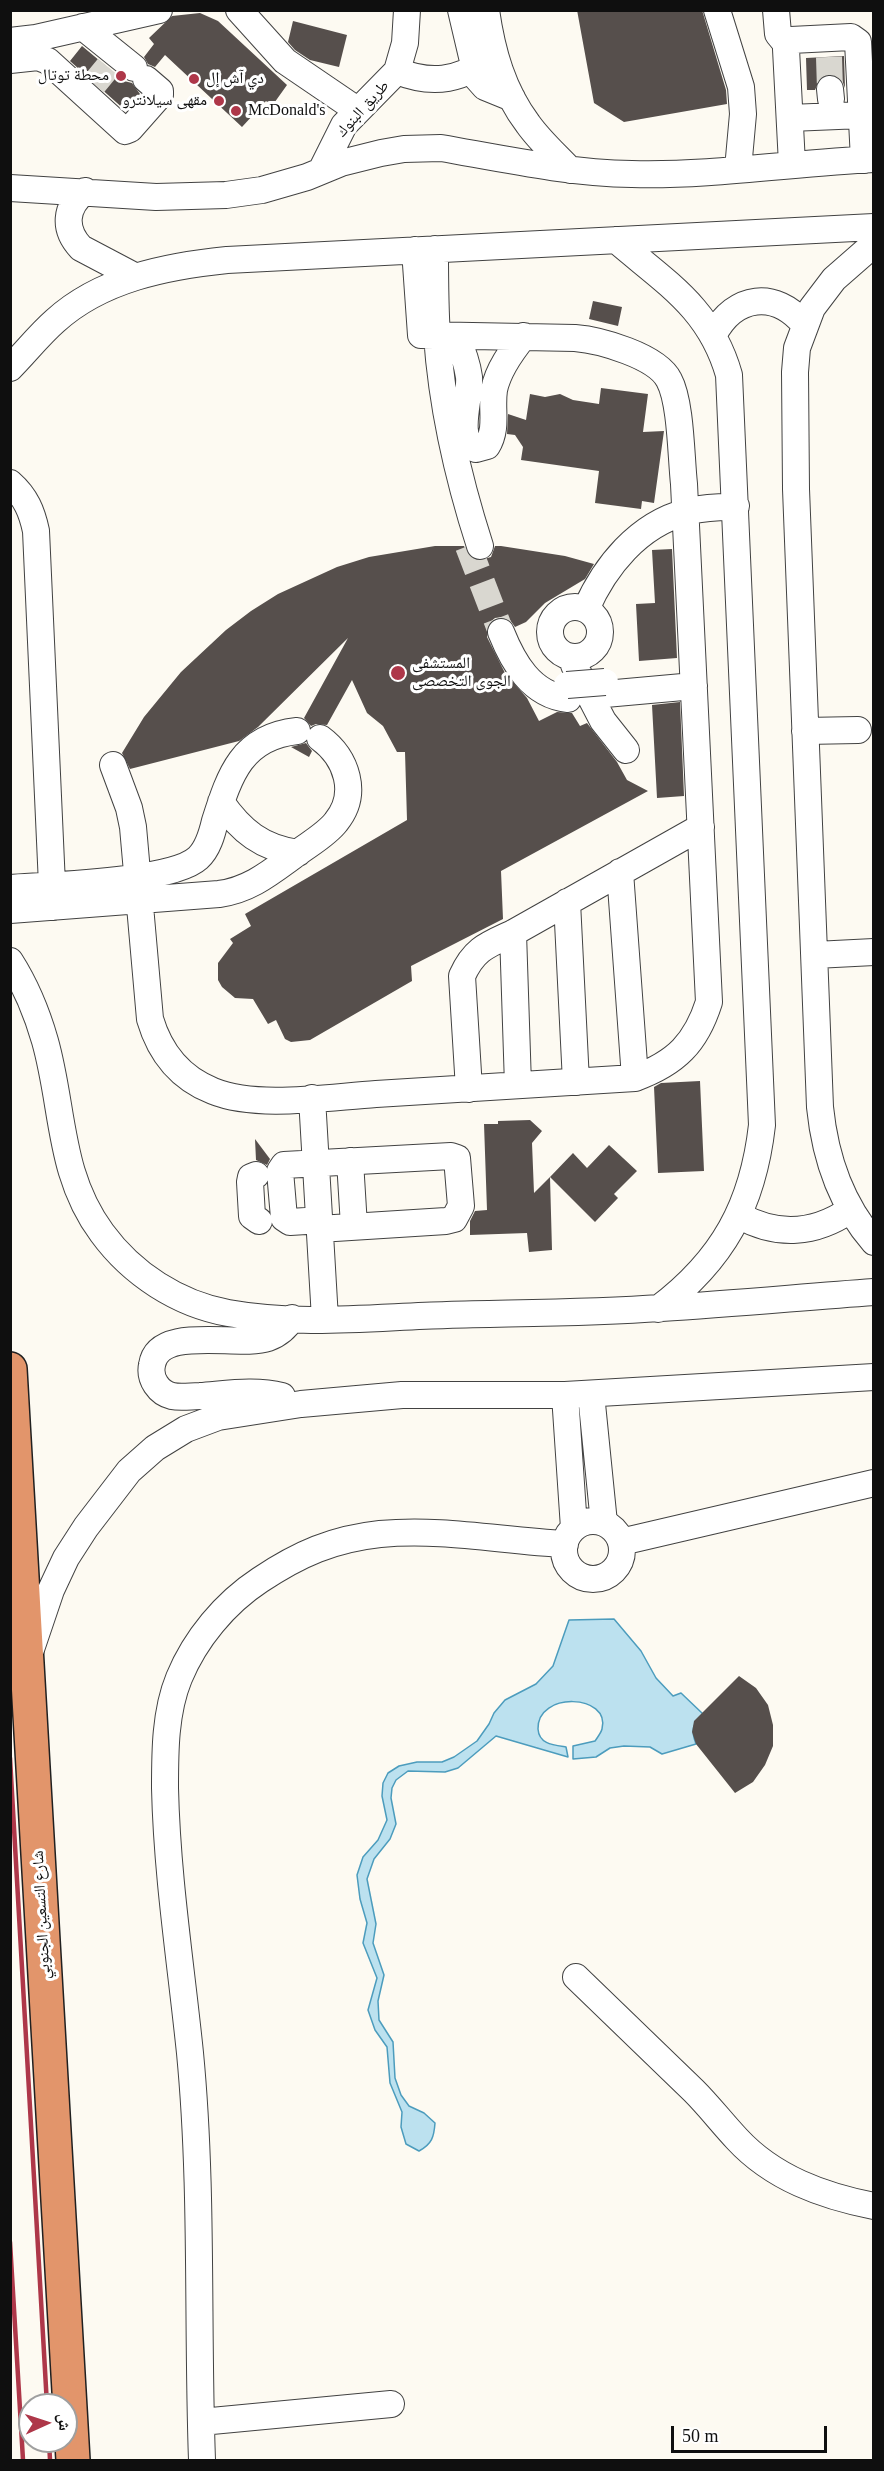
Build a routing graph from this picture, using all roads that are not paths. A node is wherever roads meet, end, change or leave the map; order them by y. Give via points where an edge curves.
1 (159, 10) edge
2 (239, 10) edge
3 (407, 10) edge
4 (461, 10) edge
5 (486, 10) edge
6 (717, 10) edge
7 (776, 10) edge
8 (83, 27) junction
9 (10, 40) edge
10 (786, 47) junction
11 (494, 54) junction
12 (829, 57) dead end
13 (10, 60) edge
14 (473, 70) junction
15 (397, 71) junction
16 (512, 98) junction
17 (862, 106) junction
18 (357, 110) junction
19 (789, 110) junction
20 (869, 159) edge
21 (792, 164) junction
22 (738, 169) junction
23 (570, 170) junction
24 (321, 171) junction
25 (10, 188) edge
26 (85, 191) junction
27 (873, 227) edge
28 (616, 240) junction
29 (873, 244) edge
30 (425, 250) junction
31 (136, 277) junction
32 (804, 324) junction
33 (714, 334) junction
34 (438, 335) junction
35 (524, 336) junction
36 (10, 368) edge
37 (10, 483) edge
38 (736, 497) junction
39 (684, 502) junction
40 (474, 546) tunnel mouth
41 (586, 609) junction
42 (501, 632) tunnel mouth
43 (570, 657) junction
44 (694, 680) junction
45 (858, 730) dead end
46 (805, 731) junction
47 (626, 750) dead end
48 (113, 765) dead end
49 (221, 802) junction
50 (701, 827) junction
51 (298, 853) junction
52 (620, 872) junction
53 (10, 888) edge
54 (140, 889) junction
55 (52, 896) junction
56 (567, 902) junction
57 (10, 910) edge
58 (513, 933) junction
59 (873, 952) edge
60 (814, 955) junction
61 (10, 961) edge
62 (635, 1078) junction
63 (576, 1082) junction
64 (518, 1085) junction
65 (469, 1089) junction
66 (305, 1099) junction
67 (350, 1161) junction
68 (286, 1170) junction
69 (850, 1210) junction
70 (740, 1216) junction
71 (289, 1222) junction
72 (354, 1226) junction
73 (873, 1242) edge
74 (873, 1292) edge
75 (658, 1309) junction
76 (310, 1319) junction
77 (10, 1369) edge
78 (873, 1377) edge
79 (591, 1394) junction
80 (565, 1395) junction
81 (301, 1404) junction
82 (873, 1483) edge
83 (604, 1523) junction
84 (570, 1536) junction
85 (621, 1542) junction
86 (28, 1658) junction
87 (576, 1977) dead end
88 (873, 2205) edge
89 (391, 2404) dead end
90 (201, 2422) junction
91 (73, 2460) edge
92 (202, 2460) edge

1 - 8 street
2 - 18 street via 285,61
3 - 15 street, طريق البنوك via 405,43
4 - 14 street
5 - 11 street
6 - 22 street via 741,87
7 - 10 street via 778,37
8 - 9 street
8 - 13 street via 114,75 45,59
10 - 12 street via 825,46
10 - 17 street via 791,40 856,39
10 - 19 street
11 - 14 street
11 - 16 street
14 - 15 street via 443,80 411,77
14 - 16 street via 485,87
15 - 18 street, طريق البنوك
16 - 23 street via 529,125
17 - 19 street
17 - 19 street via 831,94
17 - 20 street
18 - 24 street, طريق البنوك via 336,138
19 - 21 street
20 - 21 street
21 - 22 street
22 - 23 street via 674,174
23 - 24 street via 420,147 362,157
24 - 26 street via 262,190 226,195 156,197
25 - 26 street
26 - 31 street via 69,213 74,241
27 - 28 street
28 - 30 street
28 - 33 street via 690,303
29 - 32 street via 822,292
30 - 31 street via 227,260
30 - 34 street
31 - 36 street via 80,302 55,321
32 - 33 street via 778,304 756,302 726,316
32 - 46 street via 797,348 795,396
33 - 38 street via 729,375
34 - 35 street
34 - 35 street via 467,365 482,391
34 - 40 street via 454,456
35 - 39 street via 600,341 623,348 664,373 675,399
37 - 55 street via 30,508 36,531
38 - 39 street
38 - 70 street via 762,1125 752,1182
39 - 41 street via 623,551 604,574
39 - 44 street
41 - 43 street via 599,624 598,641 587,654
41 - 43 street via 563,610 552,622 550,631 555,647
42 - 44 street via 520,671 560,691
43 - 47 street via 595,707
44 - 50 street
45 - 46 street
46 - 60 street
48 - 54 street via 129,808
49 - 51 street via 253,838 267,846
49 - 51 street via 231,775 247,752 269,737 308,735 333,749 343,764 348,788 343,811 329,830
49 - 54 street via 209,841 199,858
50 - 52 street
50 - 62 street via 709,1002 698,1029 681,1052 666,1064
51 - 54 street via 255,884 233,892
52 - 56 street
52 - 62 street
53 - 55 street
54 - 55 street
54 - 66 street via 150,1019 170,1062 197,1084 227,1096
55 - 57 street
56 - 58 street
56 - 63 street
58 - 64 street
58 - 65 street via 482,948 469,960 462,976
59 - 60 street
60 - 69 street via 823,1134 835,1177
61 - 76 street via 33,1005 46,1042 71,1176 100,1232 136,1269 179,1297 228,1313
62 - 63 street
63 - 64 street
64 - 65 street
65 - 66 street
66 - 68 street
67 - 68 street
67 - 72 street
67 - 72 street via 451,1156 458,1160 459,1172 460,1206 454,1219
68 - 71 street
68 - 71 street
69 - 70 street via 824,1225 794,1231 766,1228
69 - 73 street
70 - 75 street via 699,1275
71 - 72 street
71 - 76 street
74 - 75 street
75 - 76 street
76 - 81 street via 266,1339 172,1342 158,1351 152,1365 159,1389 174,1396 263,1393
77 - 86 highway, شارع التسعين الجنوبي
78 - 79 street
79 - 80 street
79 - 83 street
80 - 81 street via 402,1395
80 - 84 street
81 - 86 street via 218,1417 186,1429 155,1448 129,1471 66,1558
82 - 85 street
83 - 84 street via 583,1523
83 - 85 street
84 - 85 street via 565,1557 571,1569 594,1579 617,1566 622,1555
84 - 90 street via 435,1532 379,1534 331,1543 291,1559 243,1591 203,1633 178,1679 165,1754 166,1824 196,2113
86 - 91 highway, شارع التسعين الجنوبي
87 - 88 street via 712,2109 738,2140 769,2166 803,2186 840,2200
89 - 90 street
90 - 92 street

